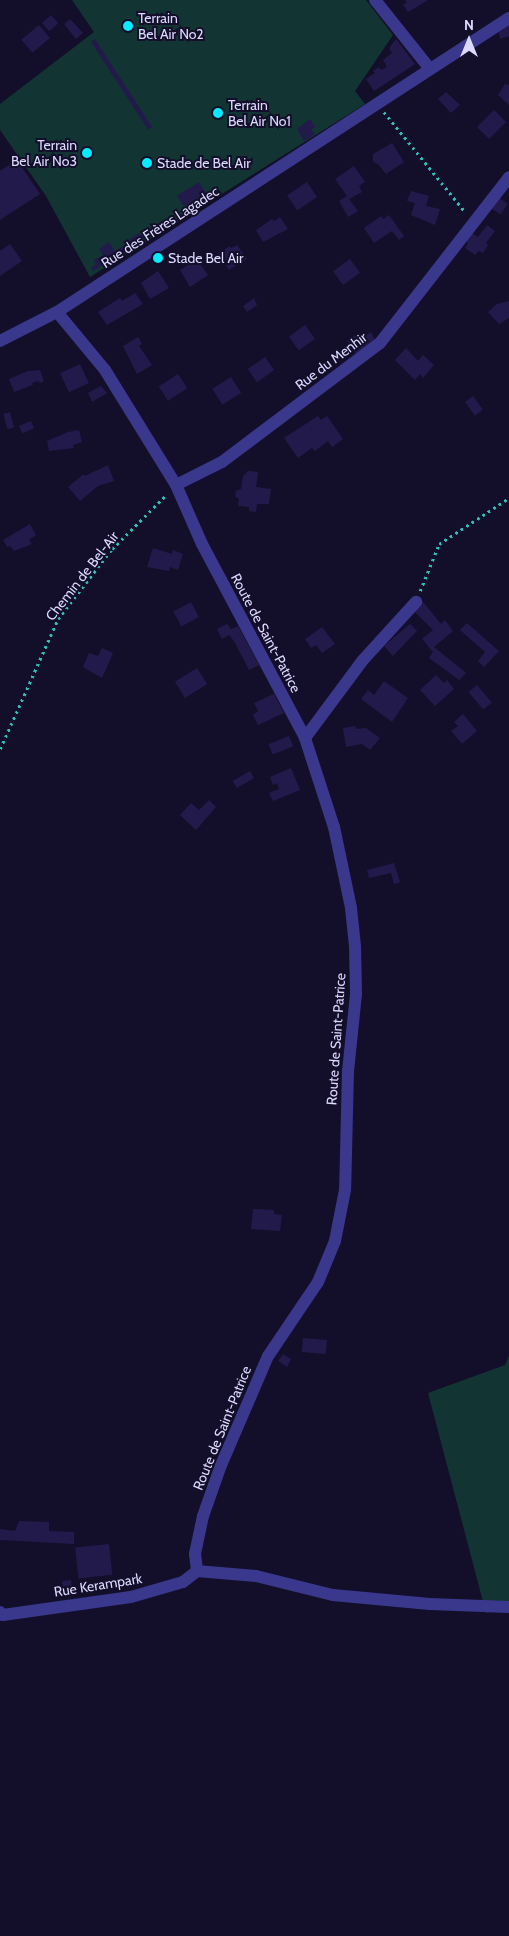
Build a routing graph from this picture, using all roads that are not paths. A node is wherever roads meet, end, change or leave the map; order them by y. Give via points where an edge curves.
1 (374, 0) edge
2 (509, 18) edge
3 (430, 69) junction
4 (509, 177) edge
5 (57, 312) junction
6 (0, 341) edge
7 (176, 485) junction
8 (416, 602) road end
9 (304, 738) junction
10 (197, 1571) junction
11 (509, 1607) edge
12 (1, 1616) edge

1 - 3 street
2 - 3 street, Rue des Frères Lagadec
3 - 5 street, Rue des Frères Lagadec
4 - 7 street, Rue du Menhir via 380,342 222,462
5 - 6 street, Rue des Frères Lagadec
5 - 7 street, Route de Saint-Patrice via 105,370
7 - 9 street, Route de Saint-Patrice via 202,544
8 - 9 street via 363,660
9 - 10 street, Route de Saint-Patrice via 334,827 351,908 355,946 356,994 348,1071 345,1190 335,1241 318,1282 268,1356 221,1465 203,1516 195,1554
10 - 11 street via 256,1576 333,1595
10 - 12 street, Rue Kerampark via 183,1582 131,1597

